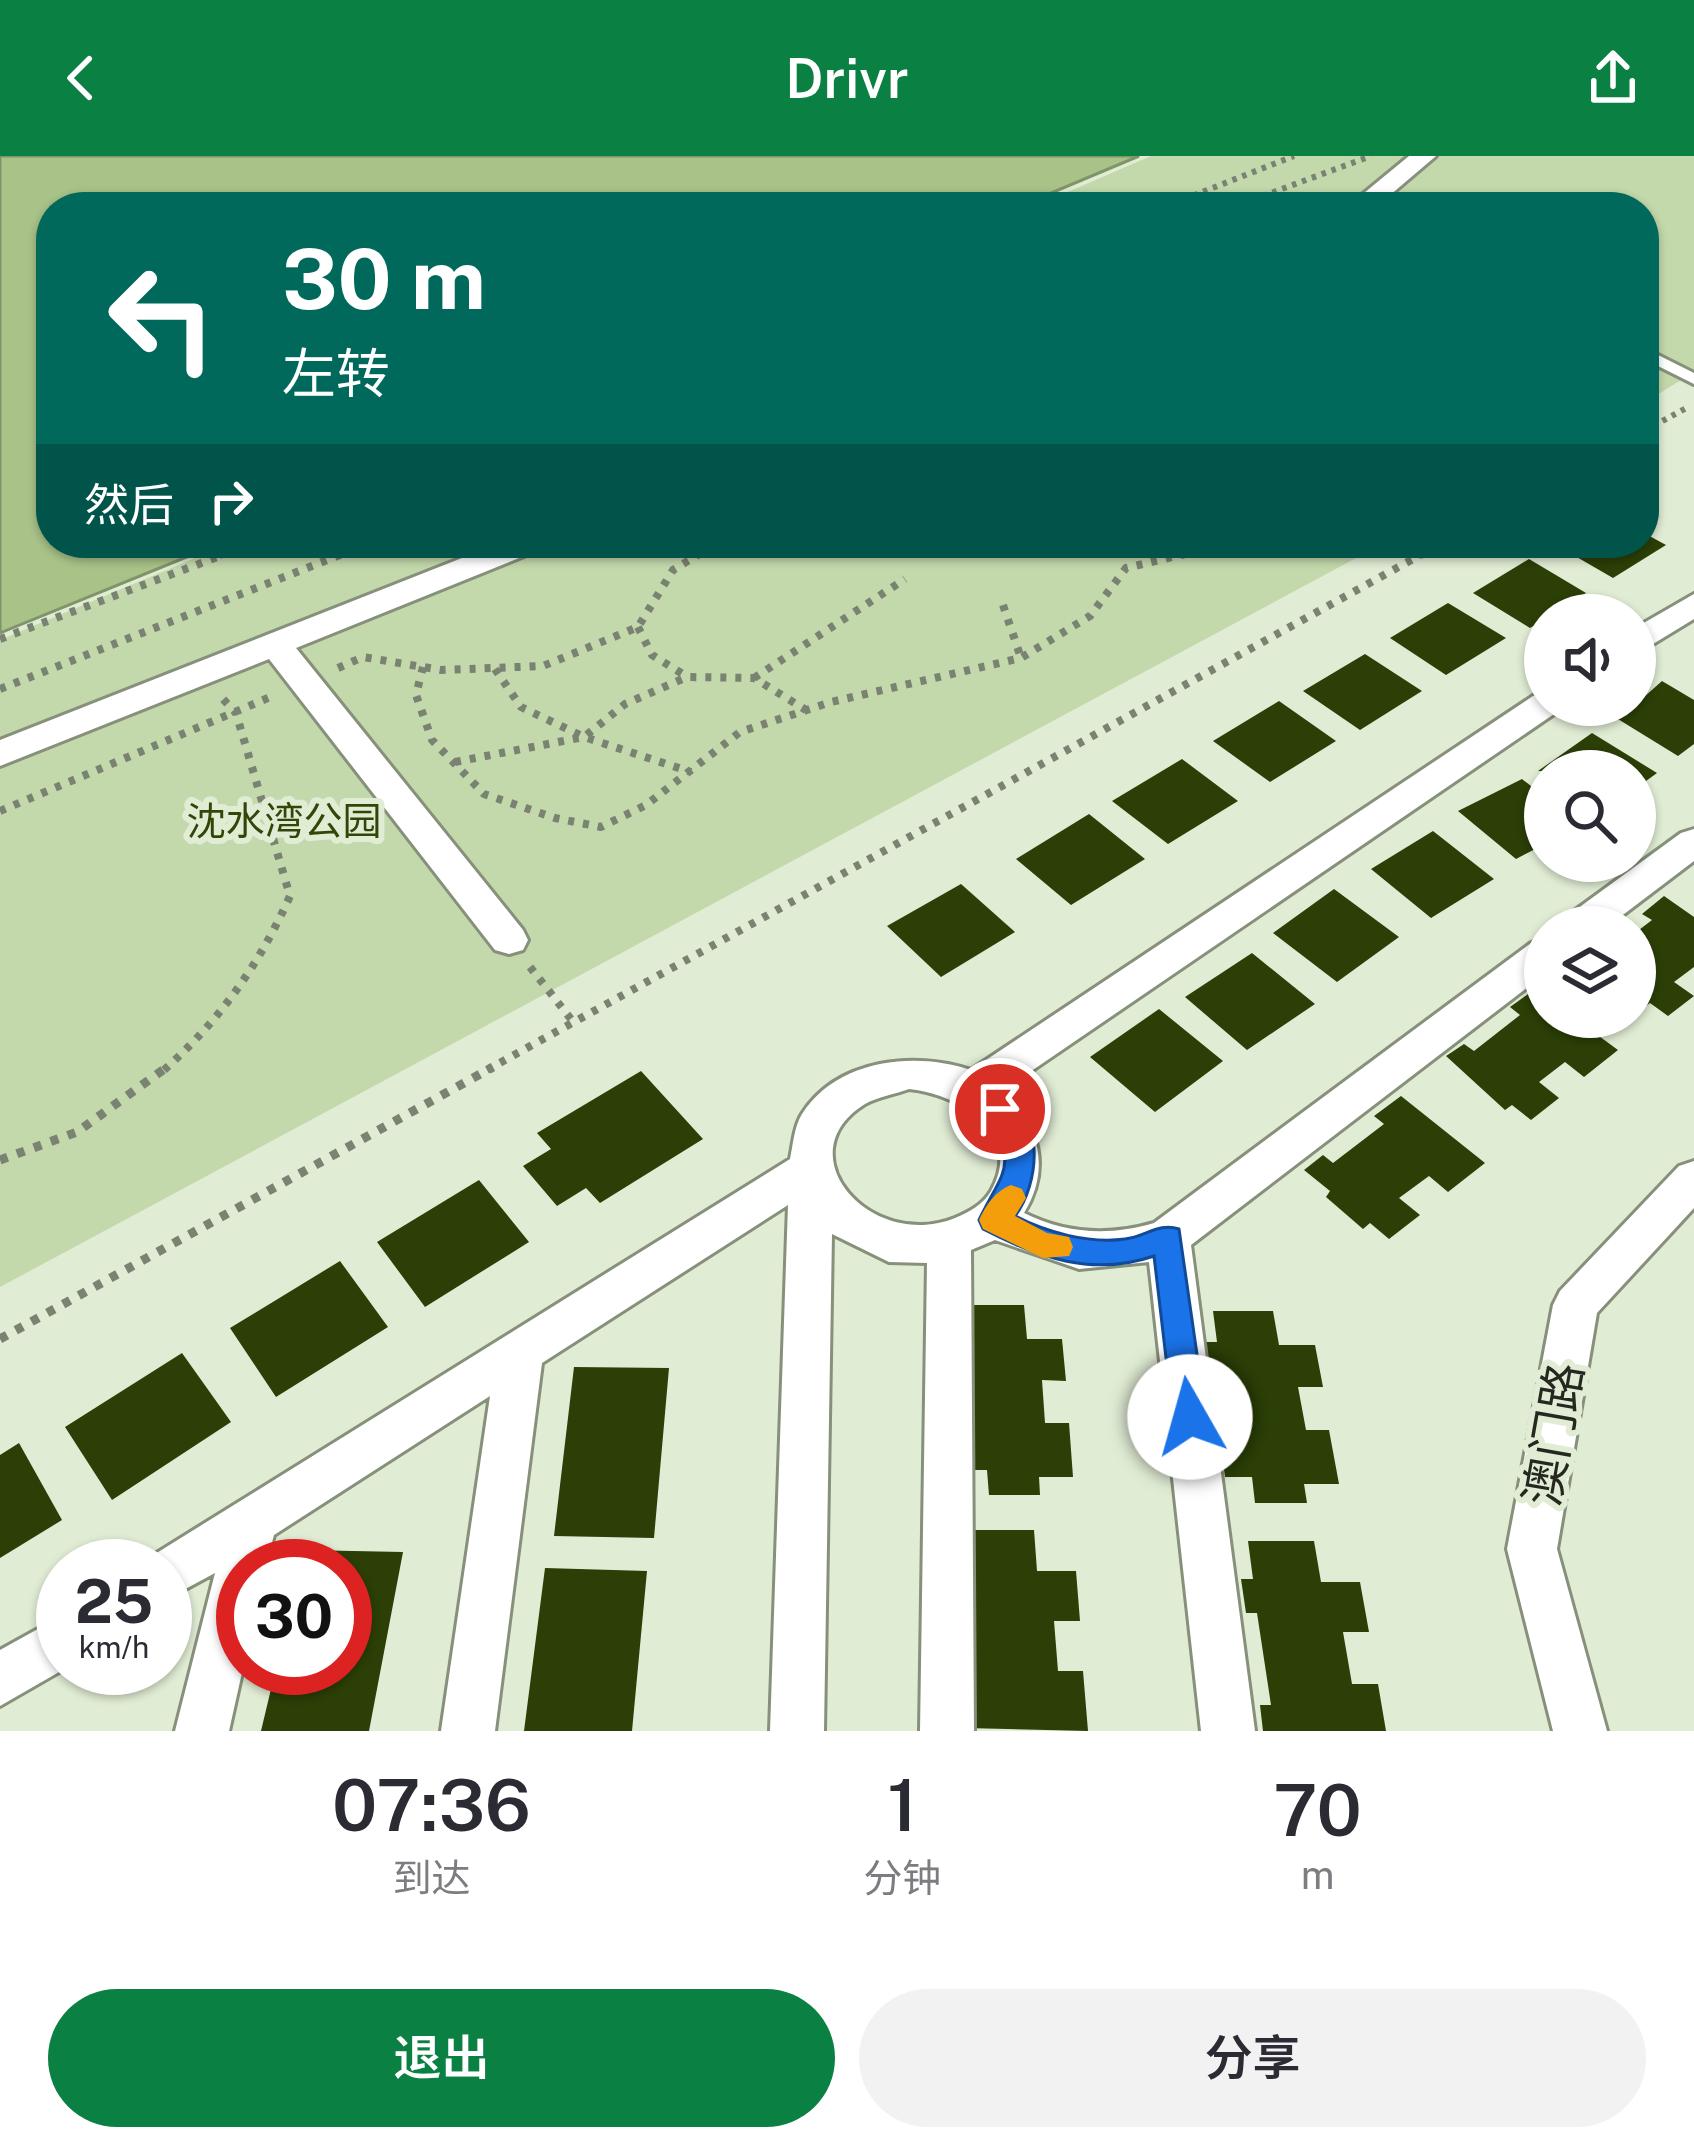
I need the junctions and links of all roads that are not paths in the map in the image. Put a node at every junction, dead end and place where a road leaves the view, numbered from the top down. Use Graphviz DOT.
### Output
graph roads {
  1 [pos="1424,156"];
  2 [pos="1380,192"];
  3 [pos="1659,361"];
  4 [pos="1694,380"];
  5 [pos="489,558"];
  6 [pos="1694,604"];
  7 [pos="1656,630"];
  8 [pos="273,642"];
  9 [pos="1524,718"];
  10 [pos="0,754"];
  11 [pos="1694,842"];
  12 [pos="1608,906"];
  13 [pos="509,940"];
  14 [pos="1524,969"];
  15 [pos="974,1088"];
  16 [pos="811,1168"];
  17 [pos="1694,1179"];
  18 [pos="994,1220"];
  19 [pos="1168,1238"];
  20 [pos="949,1243"];
  21 [pos="520,1352"];
  22 [pos="252,1521"];
  23 [pos="192,1559"];
  24 [pos="36,1657"];
  25 [pos="0,1680"];
  26 [pos="202,1731"];
  27 [pos="468,1731"];
  28 [pos="797,1731"];
  29 [pos="947,1731"];
  30 [pos="1228,1731"];
  31 [pos="1580,1731"];
  1 -- 2 [label="street"];
  3 -- 4 [label="lane"];
  5 -- 8 [label="street"];
  6 -- 7 [label="street"];
  8 -- 10 [label="street"];
  8 -- 13 [label="street"];
  9 -- 15 [label="street"];
  11 -- 12 [label="street"];
  14 -- 19 [label="street"];
  15 -- 16 [label="street"];
  15 -- 18 [label="street"];
  16 -- 20 [label="street"];
  16 -- 21 [label="street"];
  16 -- 28 [label="street"];
  17 -- 31 [label="street, 澳门路"];
  18 -- 19 [label="street"];
  18 -- 20 [label="street"];
  19 -- 30 [label="street"];
  20 -- 29 [label="street"];
  21 -- 22 [label="street"];
  21 -- 27 [label="street"];
  22 -- 23 [label="street"];
  22 -- 26 [label="street"];
  24 -- 25 [label="street"];
}
